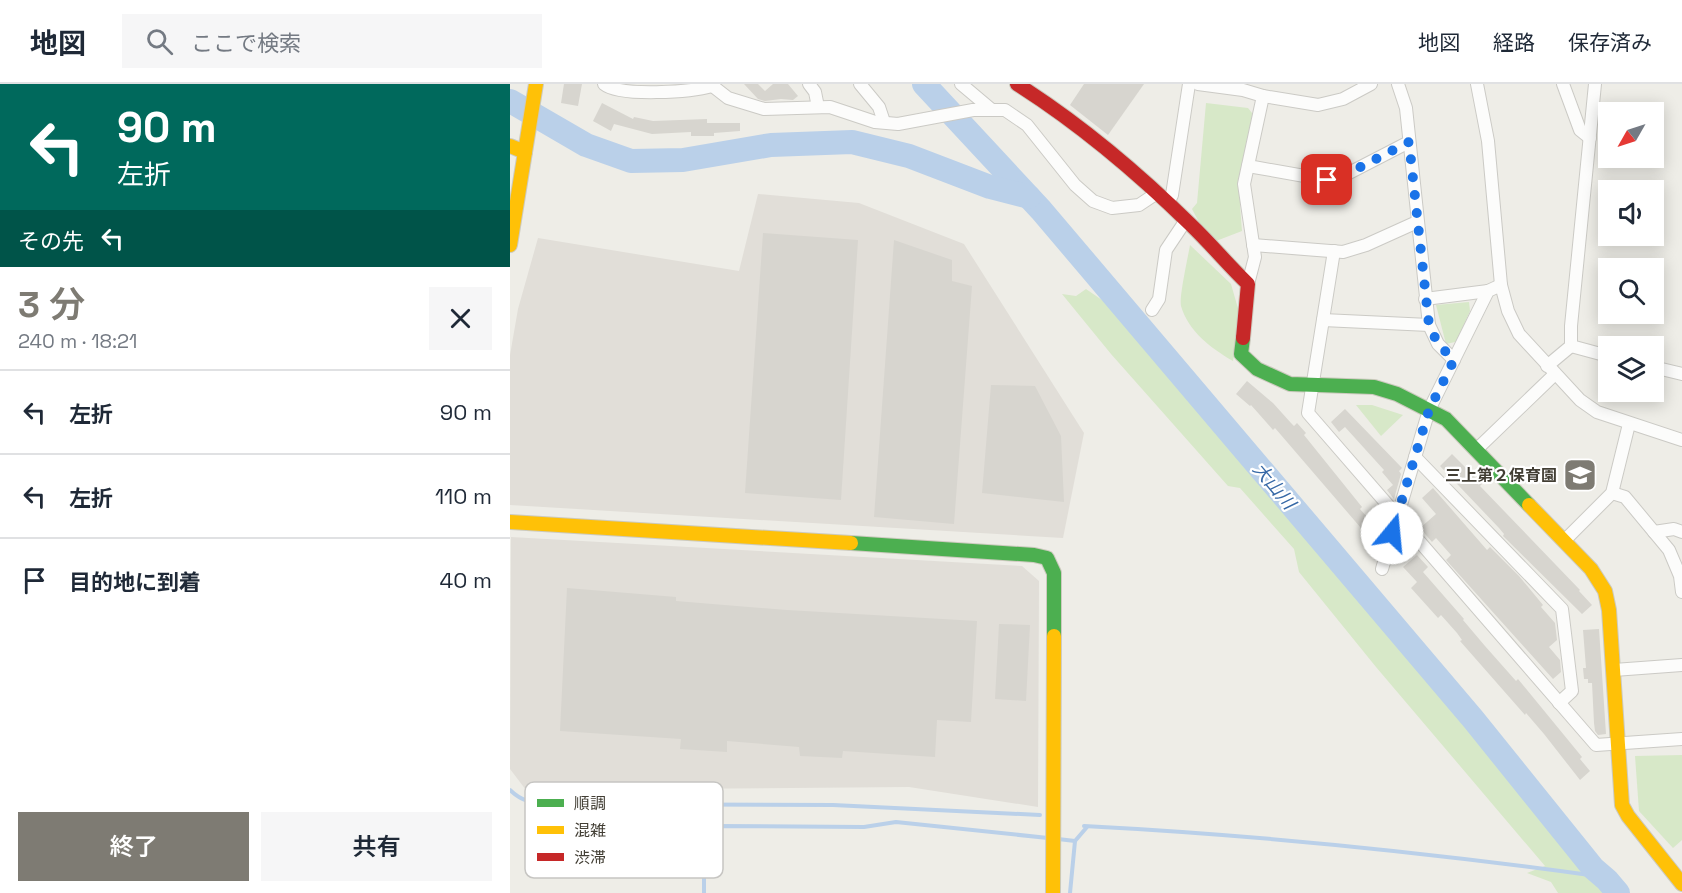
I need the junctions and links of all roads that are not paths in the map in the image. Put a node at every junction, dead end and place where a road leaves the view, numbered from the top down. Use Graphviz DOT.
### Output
graph roads {
  1 [pos="536,84"];
  2 [pos="604,84"];
  3 [pos="808,84"];
  4 [pos="860,84"];
  5 [pos="961,84"];
  6 [pos="1017,84"];
  7 [pos="1189,84"];
  8 [pos="1198,84"];
  9 [pos="1371,84"];
  10 [pos="1398,84"];
  11 [pos="1477,84"];
  12 [pos="1563,84"];
  13 [pos="1595,84"];
  14 [pos="711,85"];
  15 [pos="1244,87"];
  16 [pos="1263,96"];
  17 [pos="818,107"];
  18 [pos="992,110"];
  19 [pos="884,123"];
  20 [pos="1590,138"];
  21 [pos="1409,142"];
  22 [pos="510,146"];
  23 [pos="525,152"];
  24 [pos="1248,166"];
  25 [pos="1163,198"];
  26 [pos="1186,220"];
  27 [pos="1417,222"];
  28 [pos="510,245"];
  29 [pos="1253,245"];
  30 [pos="1334,251"];
  31 [pos="1248,284"];
  32 [pos="1501,285"];
  33 [pos="1488,291"];
  34 [pos="1425,299"];
  35 [pos="1152,310"];
  36 [pos="1323,320"];
  37 [pos="1429,325"];
  38 [pos="1571,346"];
  39 [pos="1598,353"];
  40 [pos="1454,360"];
  41 [pos="1551,370"];
  42 [pos="1664,370"];
  43 [pos="1682,374"];
  44 [pos="1313,384"];
  45 [pos="1429,410"];
  46 [pos="1629,424"];
  47 [pos="1682,440"];
  48 [pos="1476,450"];
  49 [pos="1415,458"];
  50 [pos="1612,493"];
  51 [pos="1398,516"];
  52 [pos="510,522"];
  53 [pos="1654,532"];
  54 [pos="1682,532"];
  55 [pos="1564,541"];
  56 [pos="1382,569"];
  57 [pos="1682,592"];
  58 [pos="1682,665"];
  59 [pos="1614,670"];
  60 [pos="1559,703"];
  61 [pos="1682,739"];
  62 [pos="1618,743"];
  63 [pos="1679,874"];
  64 [pos="1053,893"];
  1 -- 23 [label="street"];
  2 -- 14 [label="street"];
  3 -- 17 [label="street"];
  4 -- 19 [label="street"];
  5 -- 18 [label="street"];
  6 -- 25 [label="street"];
  7 -- 25 [label="street"];
  8 -- 15 [label="street"];
  9 -- 16 [label="street"];
  10 -- 21 [label="street"];
  11 -- 32 [label="street"];
  12 -- 20 [label="street"];
  13 -- 20 [label="street"];
  14 -- 17 [label="street"];
  15 -- 16 [label="street"];
  16 -- 24 [label="street"];
  17 -- 19 [label="street"];
  18 -- 19 [label="street"];
  18 -- 25 [label="street"];
  20 -- 38 [label="street"];
  21 -- 24 [label="street"];
  21 -- 27 [label="street"];
  22 -- 23 [label="street"];
  23 -- 28 [label="street"];
  24 -- 29 [label="street"];
  25 -- 26 [label="street"];
  26 -- 31 [label="street"];
  26 -- 35 [label="street"];
  27 -- 30 [label="street"];
  27 -- 34 [label="street"];
  29 -- 30 [label="street"];
  29 -- 31 [label="street"];
  30 -- 36 [label="street"];
  31 -- 44 [label="street"];
  32 -- 33 [label="street"];
  32 -- 41 [label="street"];
  33 -- 34 [label="street"];
  33 -- 40 [label="street"];
  34 -- 37 [label="street"];
  36 -- 37 [label="street"];
  36 -- 44 [label="street"];
  37 -- 40 [label="street"];
  38 -- 39 [label="street"];
  38 -- 41 [label="street"];
  40 -- 45 [label="street"];
  41 -- 46 [label="street"];
  41 -- 48 [label="street"];
  42 -- 43 [label="street"];
  44 -- 45 [label="street"];
  44 -- 51 [label="street"];
  45 -- 48 [label="street"];
  45 -- 49 [label="street"];
  46 -- 47 [label="street"];
  46 -- 50 [label="street"];
  48 -- 55 [label="street"];
  49 -- 51 [label="street"];
  49 -- 60 [label="street"];
  50 -- 53 [label="street"];
  50 -- 55 [label="street"];
  51 -- 56 [label="street"];
  51 -- 60 [label="street"];
  52 -- 64 [label="street"];
  53 -- 54 [label="street"];
  53 -- 57 [label="street"];
  55 -- 59 [label="street"];
  58 -- 59 [label="street"];
  59 -- 62 [label="street"];
  60 -- 62 [label="street"];
  61 -- 62 [label="street"];
  62 -- 63 [label="street"];
}
